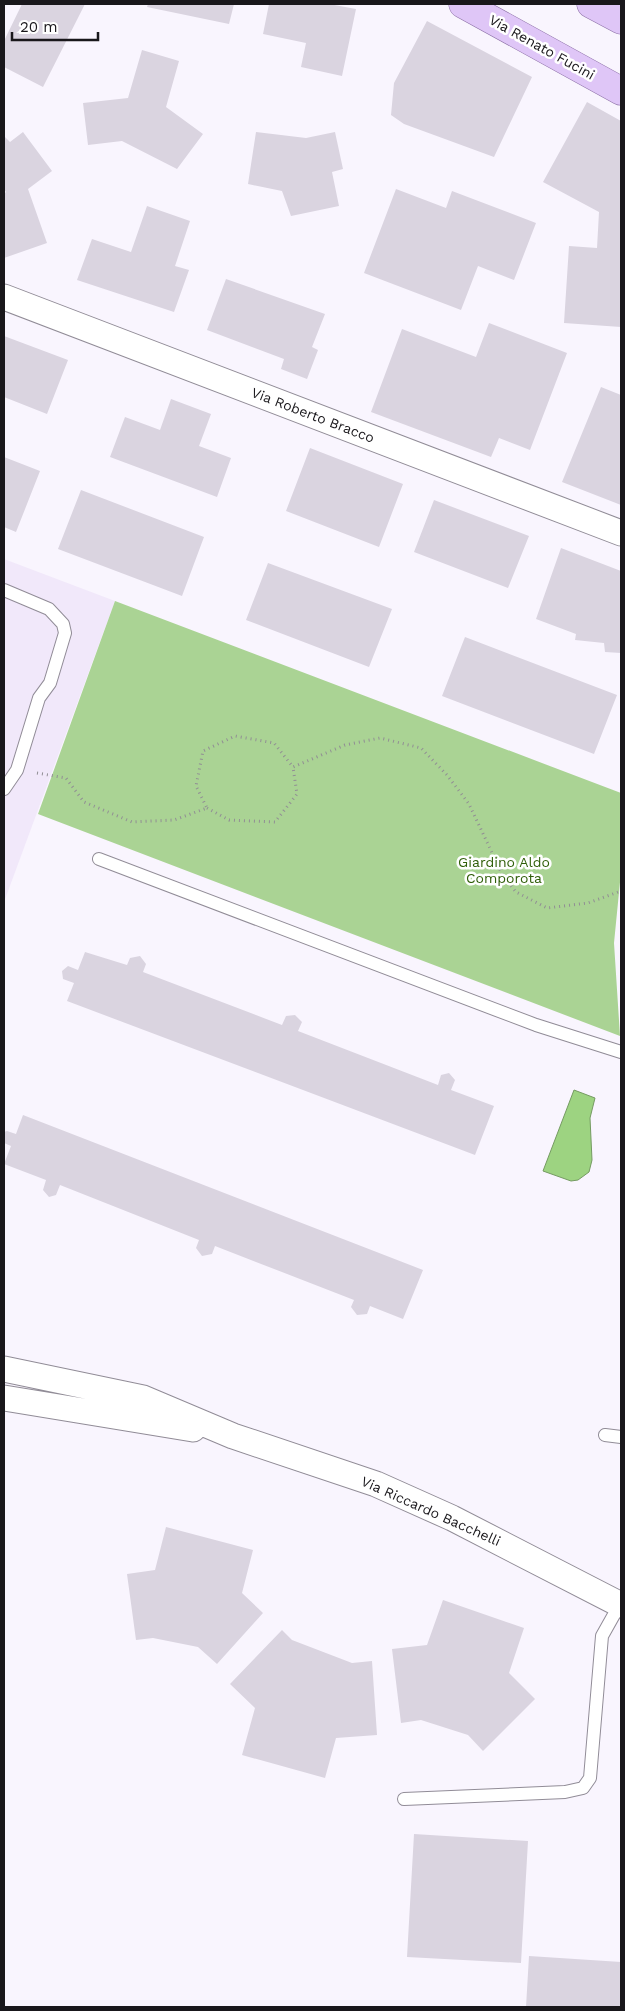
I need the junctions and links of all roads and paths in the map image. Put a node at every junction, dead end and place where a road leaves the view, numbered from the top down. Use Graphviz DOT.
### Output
graph roads {
  1 [pos="463,4"];
  2 [pos="592,4"];
  3 [pos="621,20"];
  4 [pos="621,91"];
  5 [pos="4,298"];
  6 [pos="621,534"];
  7 [pos="4,590"];
  8 [pos="293,767"];
  9 [pos="17,770"];
  10 [pos="4,789"];
  11 [pos="207,808"];
  12 [pos="99,859"];
  13 [pos="621,891"];
  14 [pos="621,1052"];
  15 [pos="4,1369"];
  16 [pos="4,1398"];
  17 [pos="605,1435"];
  18 [pos="233,1436"];
  19 [pos="621,1437"];
  20 [pos="620,1604"];
  21 [pos="404,1800"];
  1 -- 4 [label="main road, Via Renato Fucini"];
  2 -- 3 [label="main road"];
  5 -- 6 [label="street, Via Roberto Bracco"];
  7 -- 9 [label="lane"];
  8 -- 11 [label="path"];
  8 -- 11 [label="path"];
  8 -- 13 [label="path"];
  9 -- 10 [label="lane"];
  9 -- 11 [label="path"];
  12 -- 14 [label="lane"];
  15 -- 18 [label="street, Via Riccardo Bacchelli"];
  16 -- 18 [label="street, Via Riccardo Bacchelli"];
  17 -- 19 [label="lane"];
  18 -- 20 [label="street, Via Riccardo Bacchelli"];
  20 -- 21 [label="lane"];
}
